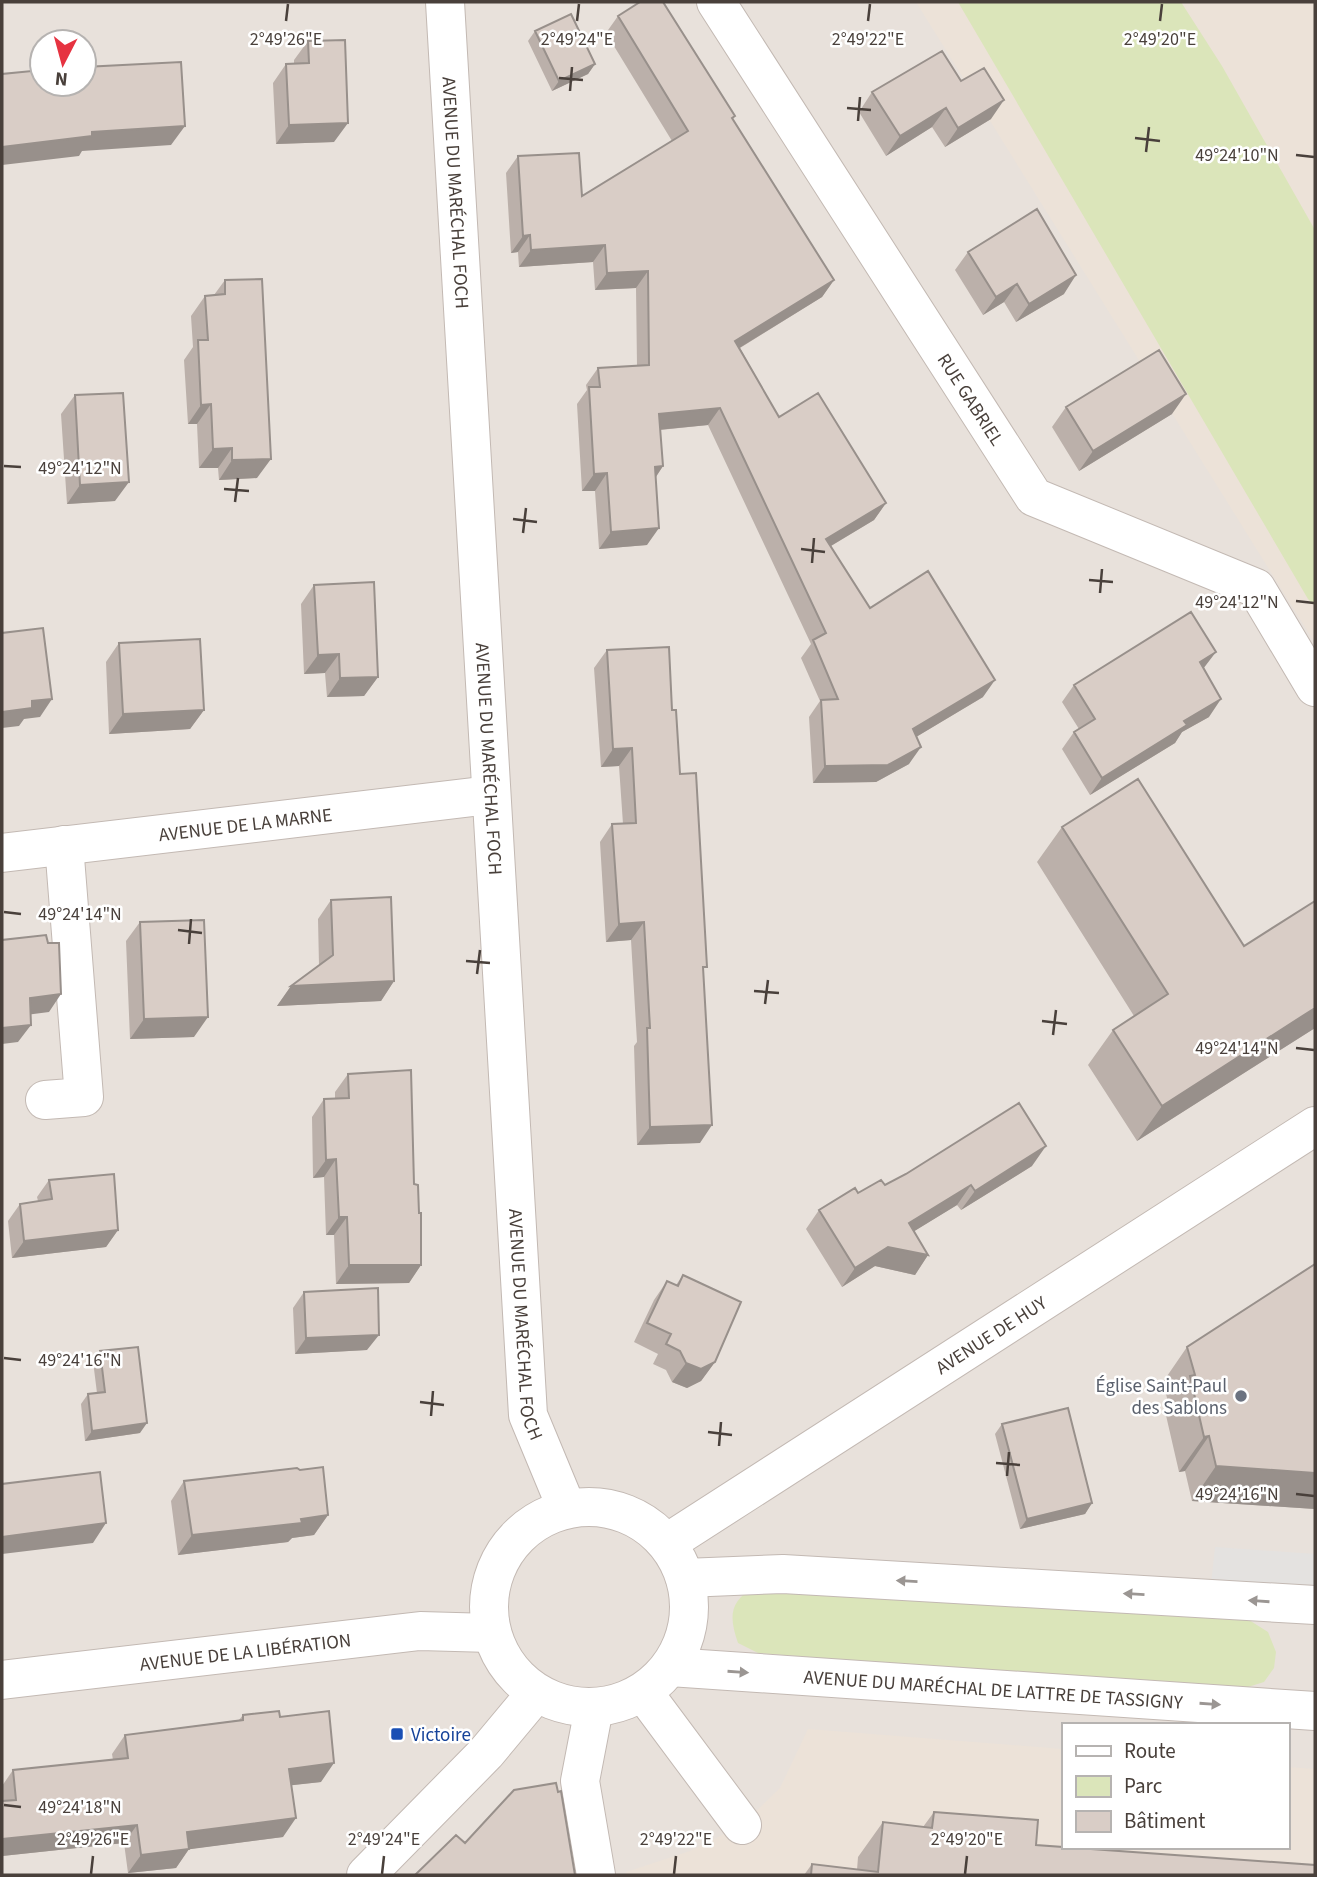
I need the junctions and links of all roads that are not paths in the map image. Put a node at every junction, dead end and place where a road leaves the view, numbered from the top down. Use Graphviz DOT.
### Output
graph roads {
  1 [pos="445,2"];
  2 [pos="716,2"];
  3 [pos="1315,687"];
  4 [pos="490,794"];
  5 [pos="64,845"];
  6 [pos="2,853"];
  7 [pos="45,1100"];
  8 [pos="1315,1126"];
  9 [pos="567,1509"];
  10 [pos="667,1543"];
  11 [pos="685,1578"];
  12 [pos="1315,1605"];
  13 [pos="491,1633"];
  14 [pos="657,1679"];
  15 [pos="2,1680"];
  16 [pos="536,1693"];
  17 [pos="594,1708"];
  18 [pos="1315,1711"];
  19 [pos="742,1825"];
  20 [pos="366,1875"];
  21 [pos="596,1875"];
  1 -- 4 [label="street, AVENUE DU MARÉCHAL FOCH"];
  2 -- 3 [label="street, RUE GABRIEL"];
  4 -- 5 [label="street, AVENUE DE LA MARNE"];
  4 -- 9 [label="street, AVENUE DU MARÉCHAL FOCH"];
  5 -- 6 [label="street, AVENUE DE LA MARNE"];
  5 -- 7 [label="street"];
  8 -- 10 [label="street, AVENUE DE HUY"];
  9 -- 10 [label="street"];
  9 -- 13 [label="street"];
  10 -- 11 [label="street"];
  12 -- 11 [label="street, one-way"];
  11 -- 14 [label="street"];
  13 -- 15 [label="street, AVENUE DE LA LIBÉRATION"];
  13 -- 16 [label="street"];
  14 -- 17 [label="street"];
  14 -- 18 [label="street, AVENUE DU MARÉCHAL DE LATTRE DE TASSIGNY, one-way"];
  14 -- 19 [label="street"];
  16 -- 17 [label="street"];
  16 -- 20 [label="street"];
  17 -- 21 [label="street"];
}
